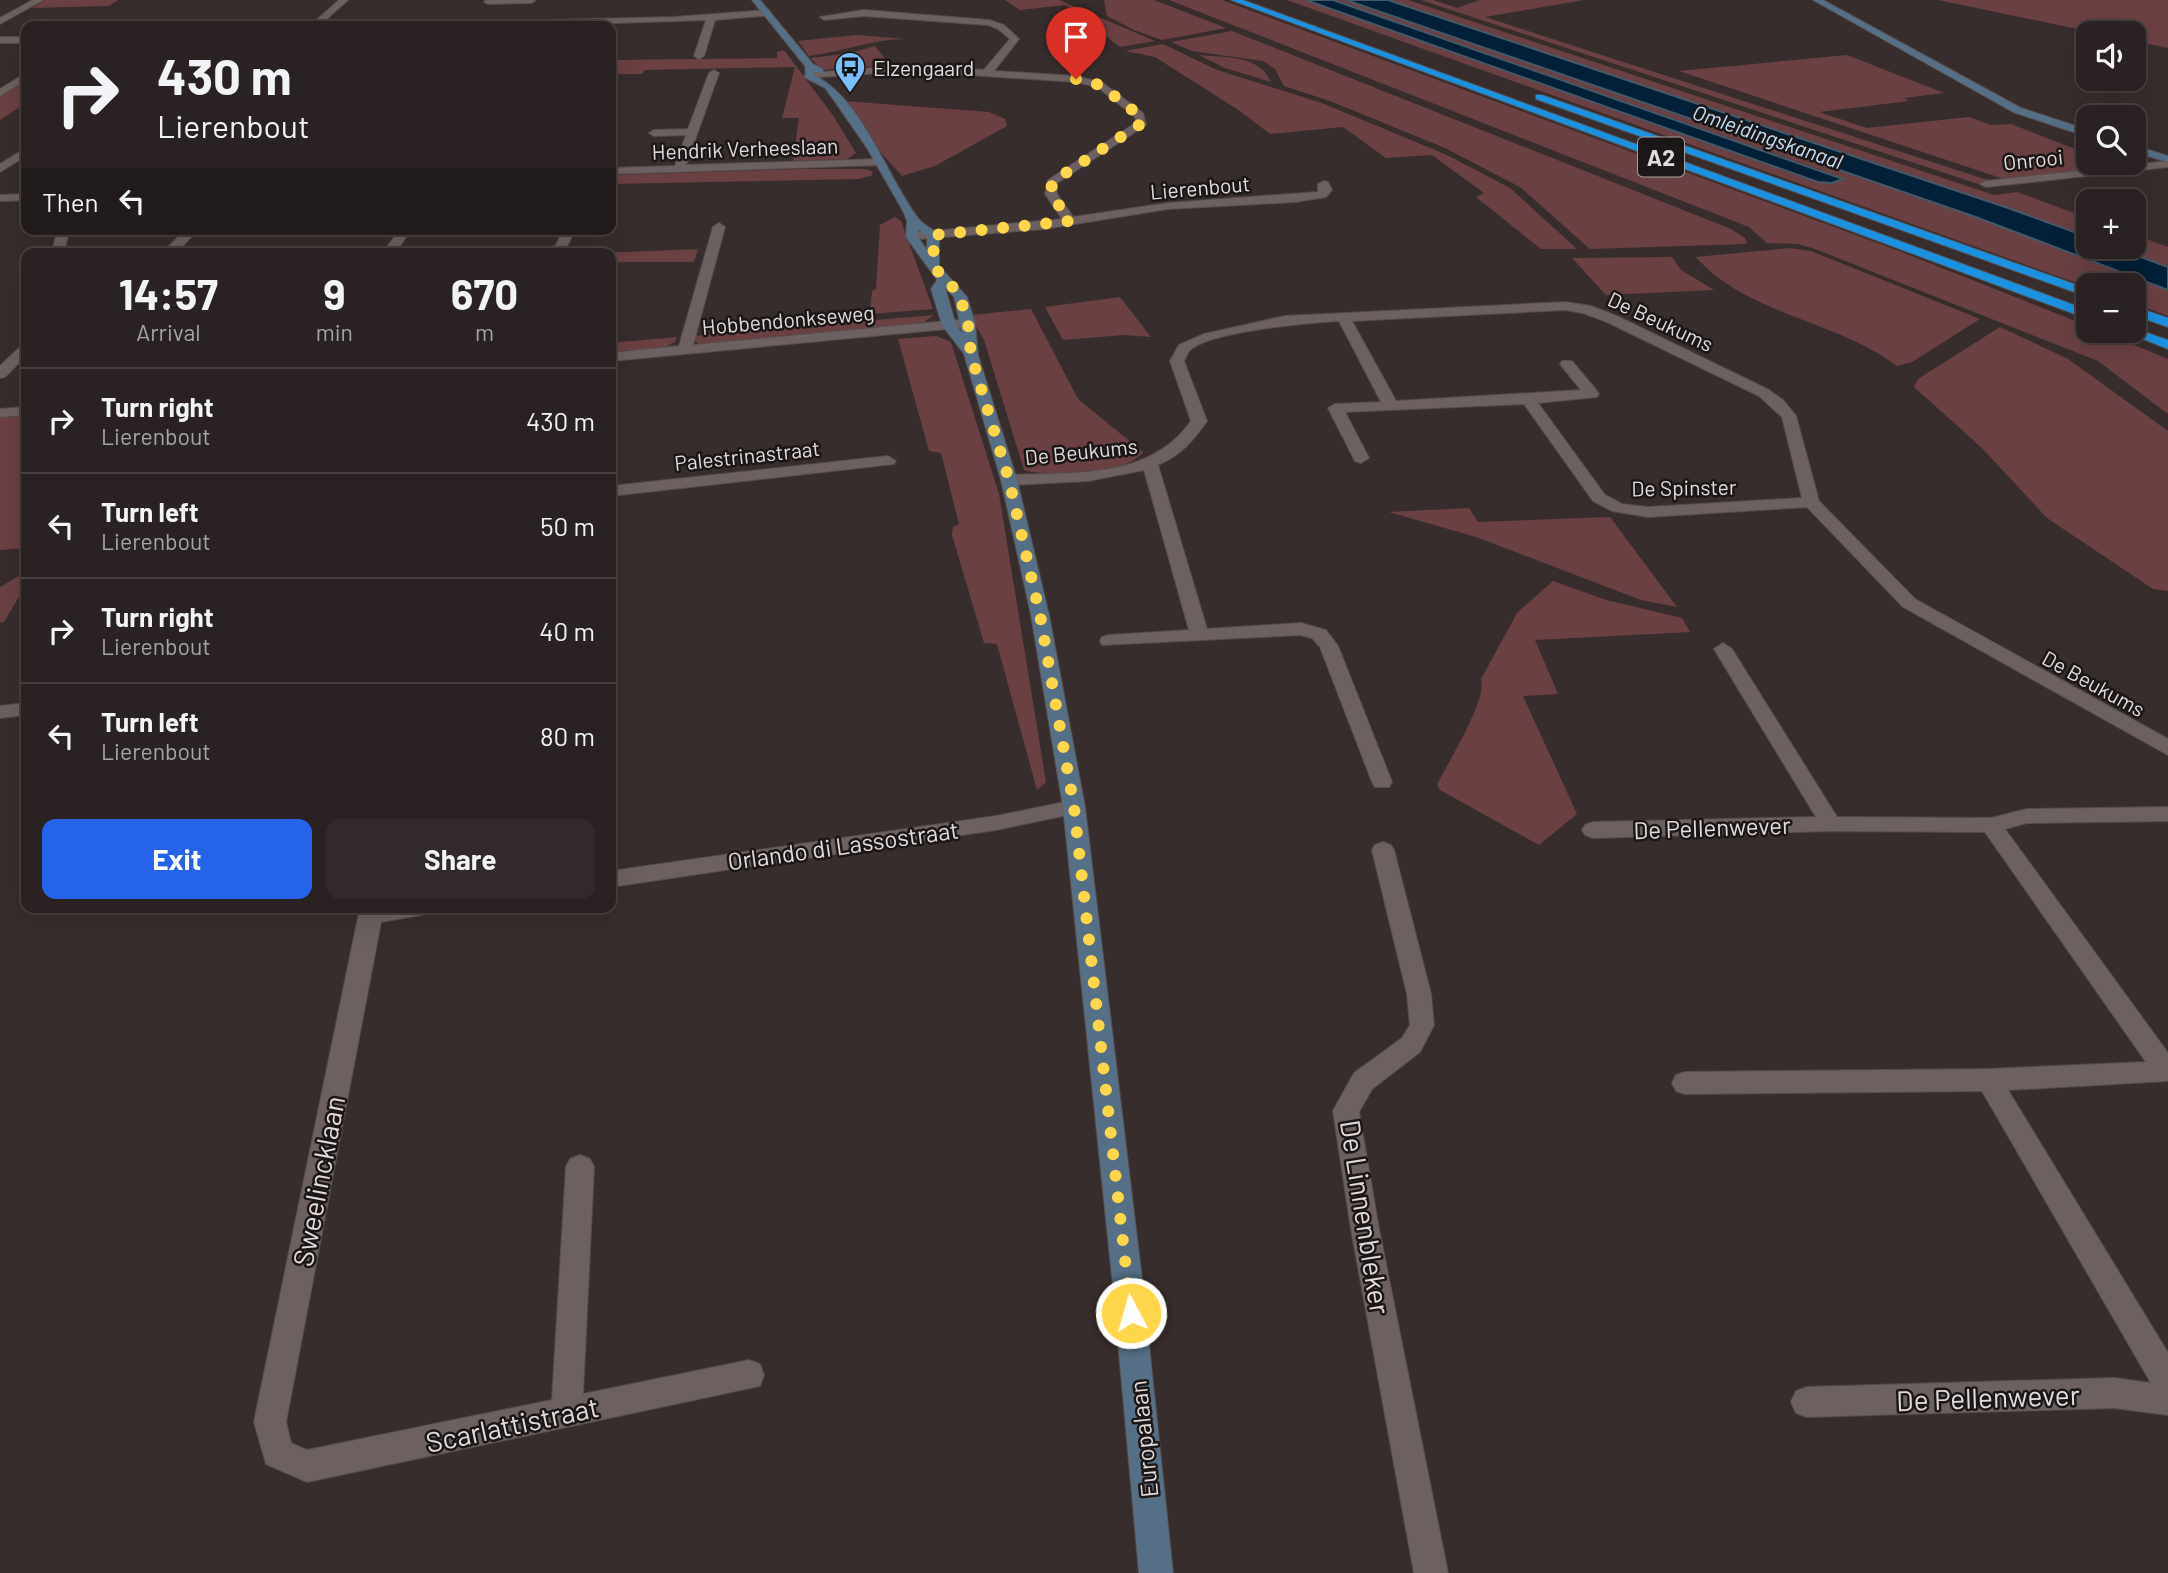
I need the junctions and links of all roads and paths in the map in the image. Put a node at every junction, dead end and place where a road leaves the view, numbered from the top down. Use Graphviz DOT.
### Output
graph roads {
  1 [pos="39,0"];
  2 [pos="532,0"];
  3 [pos="756,0"];
  4 [pos="848,0"];
  5 [pos="1235,0"];
  6 [pos="1270,0"];
  7 [pos="1817,0"];
  8 [pos="488,2"];
  9 [pos="340,3"];
  10 [pos="1295,9"];
  11 [pos="678,10"];
  12 [pos="769,13"];
  13 [pos="864,13"];
  14 [pos="824,17"];
  15 [pos="711,18"];
  16 [pos="674,20"];
  17 [pos="320,21"];
  18 [pos="516,21"];
  19 [pos="616,21"];
  20 [pos="624,21"];
  21 [pos="0,22"];
  22 [pos="619,30"];
  23 [pos="0,40"];
  24 [pos="21,40"];
  25 [pos="699,56"];
  26 [pos="809,71"];
  27 [pos="713,73"];
  28 [pos="987,73"];
  29 [pos="827,74"];
  30 [pos="21,79"];
  31 [pos="828,86"];
  32 [pos="1527,92"];
  33 [pos="0,93"];
  34 [pos="2076,130"];
  35 [pos="691,132"];
  36 [pos="654,133"];
  37 [pos="2146,153"];
  38 [pos="21,154"];
  39 [pos="880,162"];
  40 [pos="2168,162"];
  41 [pos="0,169"];
  42 [pos="679,169"];
  43 [pos="616,171"];
  44 [pos="1324,184"];
  45 [pos="1986,184"];
  46 [pos="21,197"];
  47 [pos="0,198"];
  48 [pos="913,221"];
  49 [pos="1070,221"];
  50 [pos="719,227"];
  51 [pos="187,235"];
  52 [pos="933,235"];
  53 [pos="912,237"];
  54 [pos="173,248"];
  55 [pos="934,264"];
  56 [pos="943,280"];
  57 [pos="2076,289"];
  58 [pos="2076,311"];
  59 [pos="2146,315"];
  60 [pos="1343,317"];
  61 [pos="968,323"];
  62 [pos="2168,323"];
  63 [pos="949,325"];
  64 [pos="2146,337"];
  65 [pos="2168,345"];
  66 [pos="685,349"];
  67 [pos="21,354"];
  68 [pos="971,355"];
  69 [pos="616,356"];
  70 [pos="1567,364"];
  71 [pos="0,374"];
  72 [pos="1528,399"];
  73 [pos="1391,406"];
  74 [pos="21,411"];
  75 [pos="0,413"];
  76 [pos="1361,458"];
  77 [pos="888,461"];
  78 [pos="1150,465"];
  79 [pos="1009,480"];
  80 [pos="616,490"];
  81 [pos="1811,502"];
  82 [pos="1199,633"];
  83 [pos="1109,641"];
  84 [pos="1723,649"];
  85 [pos="21,710"];
  86 [pos="0,712"];
  87 [pos="2168,748"];
  88 [pos="1382,782"];
  89 [pos="1074,807"];
  90 [pos="2168,814"];
  91 [pos="1831,824"];
  92 [pos="1991,825"];
  93 [pos="1593,830"];
  94 [pos="1383,850"];
  95 [pos="616,878"];
  96 [pos="372,913"];
  97 [pos="2167,1070"];
  98 [pos="1989,1080"];
  99 [pos="1685,1083"];
  100 [pos="580,1167"];
  101 [pos="749,1375"];
  102 [pos="2168,1382"];
  103 [pos="2168,1400"];
  104 [pos="1807,1402"];
  105 [pos="567,1413"];
  106 [pos="278,1454"];
  107 [pos="1157,1573"];
  108 [pos="1431,1573"];
  1 -- 21 [label="street"];
  2 -- 8 [label="street"];
  2 -- 18 [label="street"];
  3 -- 12 [label="street"];
  4 -- 13 [label="street"];
  5 -- 58 [label="highway, A2"];
  6 -- 10 [label="highway"];
  7 -- 34 [label="street"];
  9 -- 17 [label="street"];
  11 -- 16 [label="street"];
  12 -- 15 [label="street"];
  12 -- 26 [label="street"];
  13 -- 14 [label="street"];
  13 -- 28 [label="street"];
  15 -- 16 [label="street"];
  15 -- 25 [label="street"];
  16 -- 20 [label="street"];
  19 -- 20 [label="street"];
  20 -- 22 [label="street"];
  23 -- 24 [label="street"];
  26 -- 29 [label="street"];
  26 -- 31 [label="street"];
  27 -- 35 [label="street"];
  28 -- 29 [label="street"];
  28 -- 49 [label="street"];
  29 -- 31 [label="street"];
  30 -- 33 [label="street"];
  31 -- 39 [label="street"];
  32 -- 57 [label="highway, A2"];
  35 -- 36 [label="street"];
  35 -- 42 [label="street"];
  37 -- 40 [label="street"];
  38 -- 41 [label="street"];
  39 -- 42 [label="street, Hendrik Verheeslaan"];
  39 -- 48 [label="street"];
  40 -- 45 [label="street, Onrooi"];
  42 -- 43 [label="street, Hendrik Verheeslaan"];
  44 -- 49 [label="street, Lierenbout"];
  46 -- 47 [label="street"];
  48 -- 52 [label="street"];
  48 -- 53 [label="street"];
  49 -- 52 [label="street, Lierenbout"];
  50 -- 66 [label="street"];
  51 -- 54 [label="street"];
  52 -- 53 [label="street, Lierenbout"];
  52 -- 55 [label="street, Europalaan"];
  53 -- 55 [label="street, Europalaan"];
  55 -- 56 [label="street, Europalaan"];
  56 -- 61 [label="street, Europalaan"];
  56 -- 63 [label="street, Europalaan"];
  59 -- 62 [label="highway"];
  60 -- 73 [label="street"];
  60 -- 78 [label="street, De Beukums"];
  60 -- 81 [label="street, De Beukums"];
  61 -- 63 [label="street, Hobbendonkseweg"];
  61 -- 68 [label="street, Europalaan"];
  63 -- 66 [label="street, Hobbendonkseweg"];
  63 -- 68 [label="street, Europalaan"];
  64 -- 65 [label="highway"];
  66 -- 69 [label="street, Hobbendonkseweg"];
  67 -- 71 [label="street"];
  68 -- 79 [label="street, Europalaan"];
  70 -- 72 [label="street"];
  72 -- 73 [label="street"];
  72 -- 81 [label="street, De Spinster"];
  73 -- 76 [label="street"];
  74 -- 75 [label="street"];
  77 -- 80 [label="street, Palestrinastraat"];
  78 -- 79 [label="street, De Beukums"];
  78 -- 82 [label="street"];
  79 -- 89 [label="street, Europalaan"];
  81 -- 87 [label="street, De Beukums"];
  82 -- 83 [label="street"];
  82 -- 88 [label="street"];
  84 -- 91 [label="street, De Pellenwever"];
  85 -- 86 [label="street"];
  89 -- 95 [label="street, Orlando di Lassostraat"];
  89 -- 107 [label="street, Europalaan"];
  90 -- 92 [label="street, De Pellenwever"];
  91 -- 92 [label="street, De Pellenwever"];
  91 -- 93 [label="street, De Pellenwever"];
  92 -- 97 [label="street"];
  94 -- 108 [label="street, De Linnenbleker"];
  96 -- 106 [label="street, Sweelincklaan"];
  97 -- 98 [label="street"];
  98 -- 99 [label="street"];
  98 -- 102 [label="street"];
  100 -- 105 [label="street"];
  101 -- 105 [label="street, Scarlattistraat"];
  103 -- 104 [label="street, De Pellenwever"];
  105 -- 106 [label="street, Scarlattistraat"];
}
